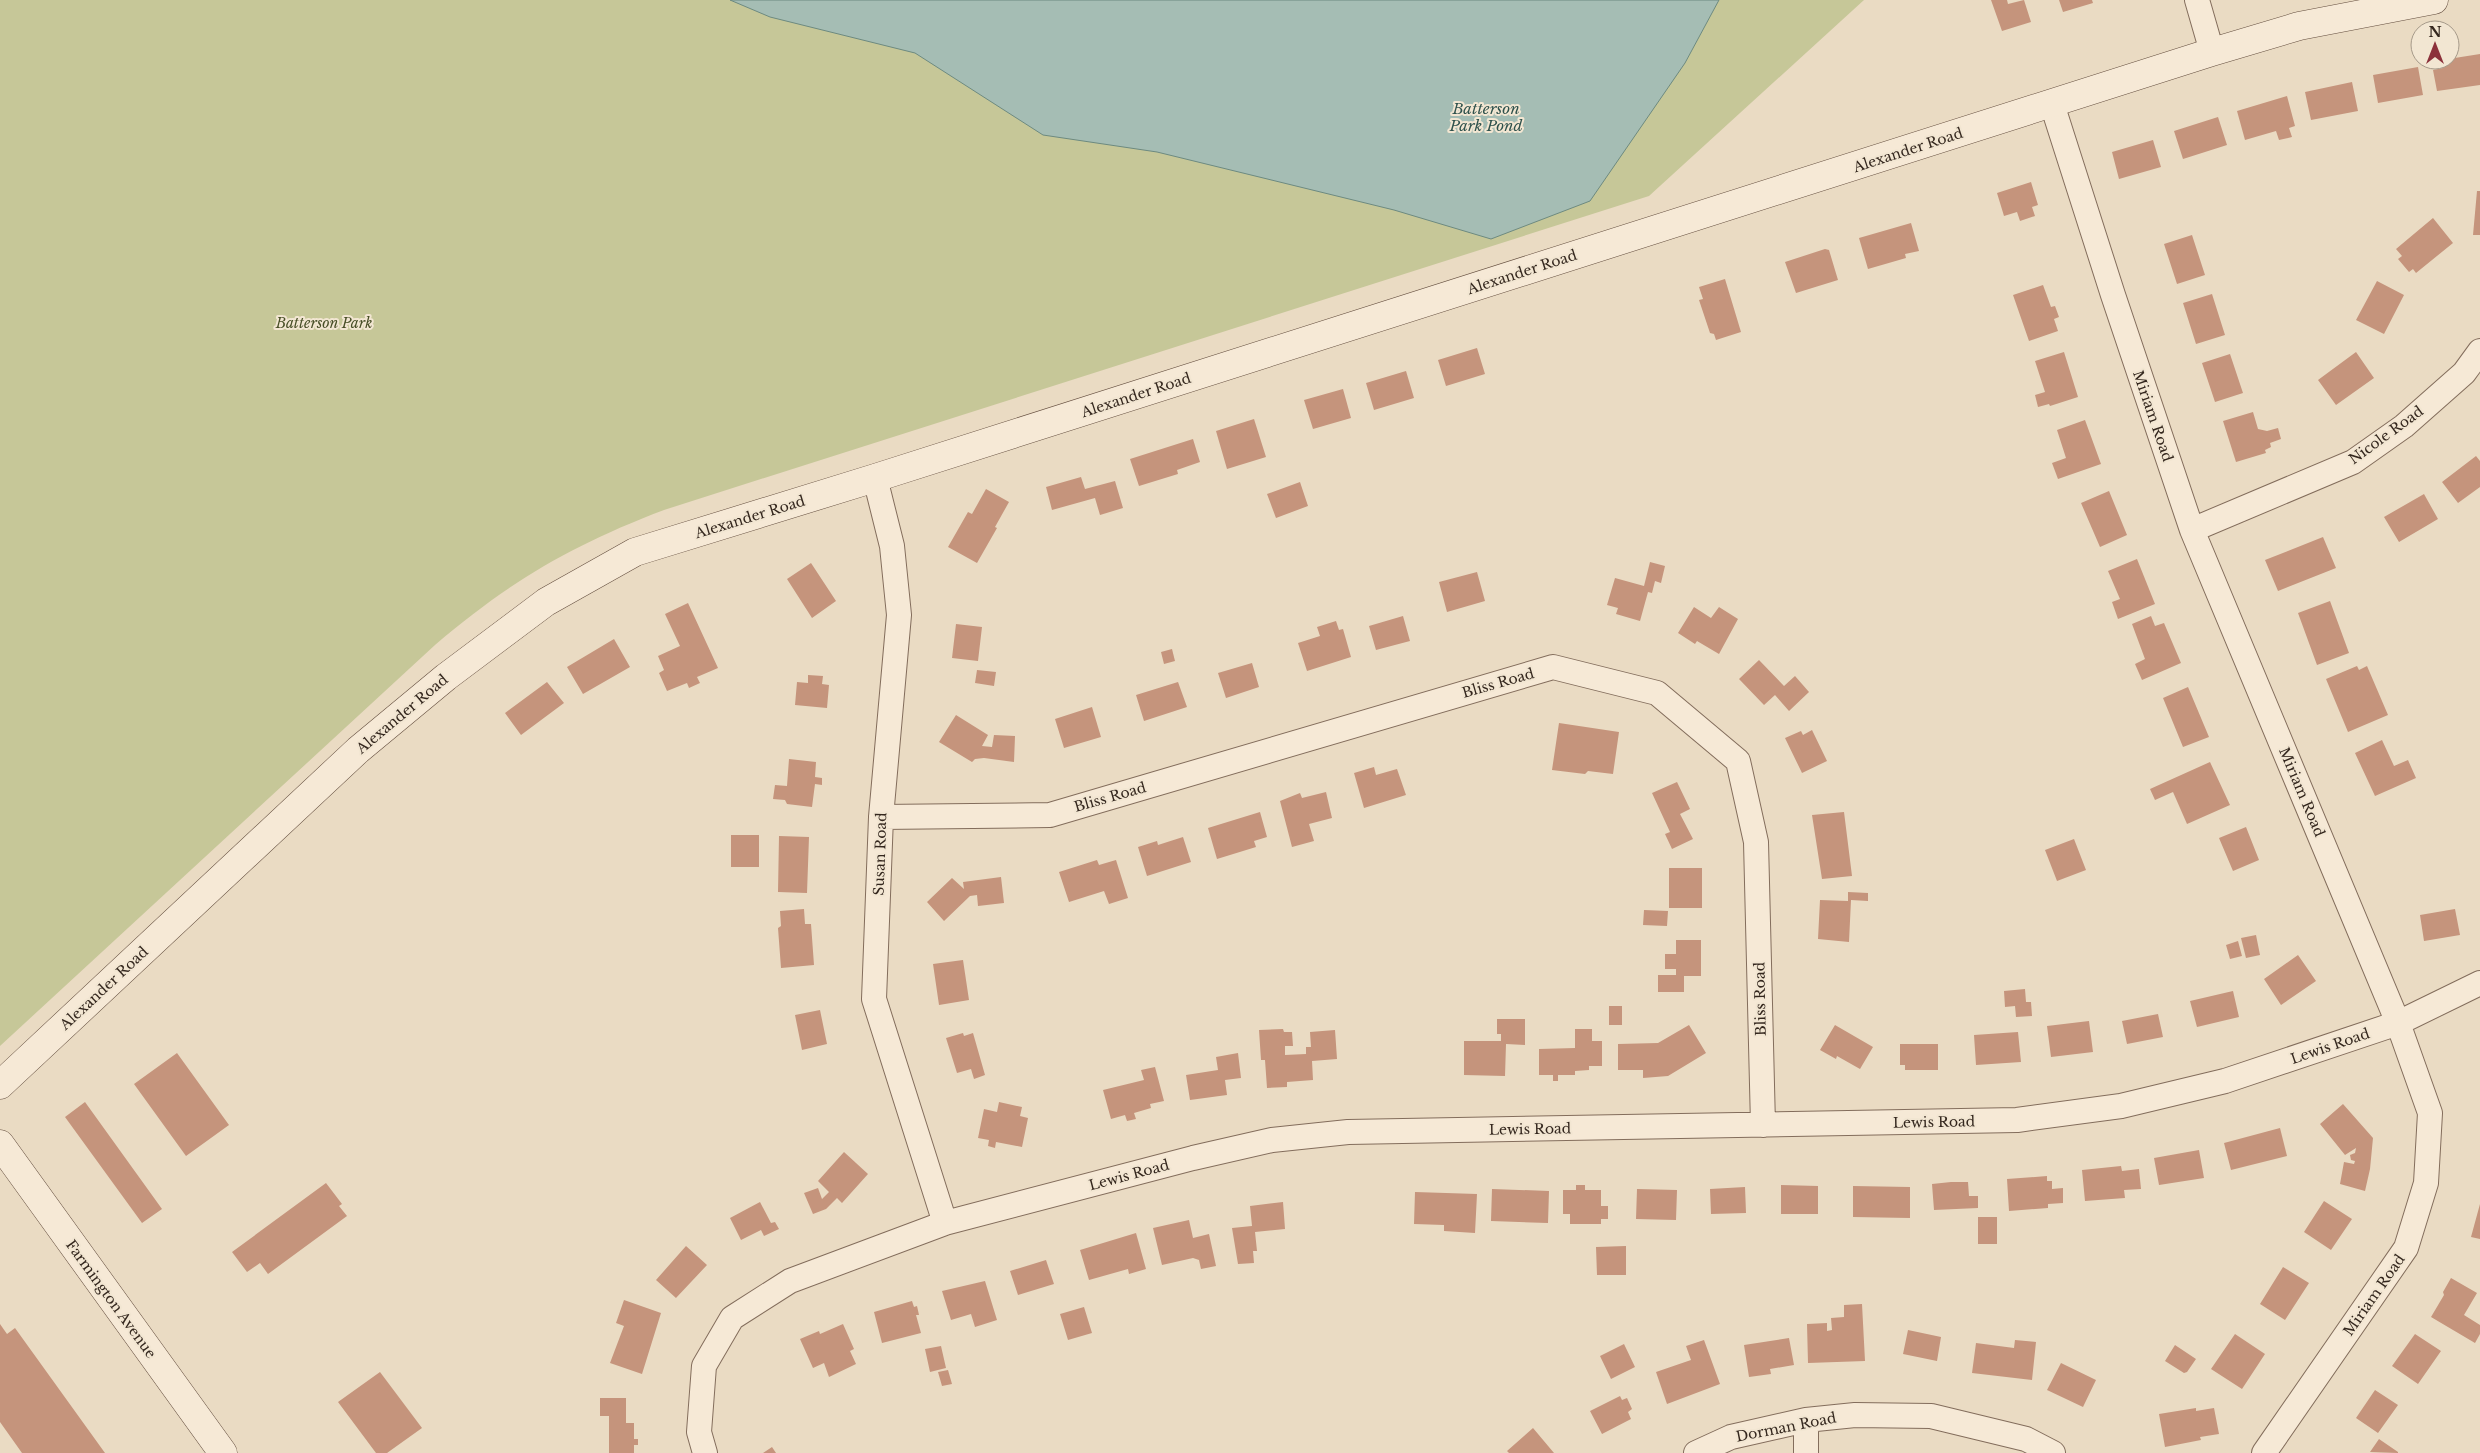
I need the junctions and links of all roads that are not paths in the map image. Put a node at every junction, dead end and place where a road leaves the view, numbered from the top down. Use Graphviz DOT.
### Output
graph roads {
  1 [pos="2197,0"];
  2 [pos="2434,0"];
  3 [pos="2212,52"];
  4 [pos="2052,104"];
  5 [pos="2480,351"];
  6 [pos="875,478"];
  7 [pos="2192,530"];
  8 [pos="881,816"];
  9 [pos="2480,983"];
  10 [pos="2398,1023"];
  11 [pos="0,1086"];
  12 [pos="1763,1125"];
  13 [pos="0,1144"];
  14 [pos="945,1223"];
  15 [pos="1806,1420"];
  16 [pos="223,1453"];
  17 [pos="704,1453"];
  18 [pos="1696,1453"];
  19 [pos="1806,1453"];
  20 [pos="2053,1453"];
  21 [pos="2264,1453"];
  1 -- 3 [label="street"];
  2 -- 3 [label="street, Alexander Road"];
  3 -- 4 [label="street, Alexander Road"];
  4 -- 6 [label="street, Alexander Road"];
  4 -- 7 [label="street, Miriam Road"];
  5 -- 7 [label="street, Nicole Road"];
  6 -- 8 [label="street, Susan Road"];
  6 -- 11 [label="street, Alexander Road"];
  7 -- 10 [label="street, Miriam Road"];
  8 -- 12 [label="street, Bliss Road"];
  8 -- 14 [label="street, Susan Road"];
  9 -- 10 [label="street, Lewis Road"];
  10 -- 12 [label="street, Lewis Road"];
  10 -- 21 [label="street, Miriam Road"];
  12 -- 14 [label="street, Lewis Road"];
  13 -- 16 [label="street, Farmington Avenue"];
  14 -- 17 [label="street, Lewis Road"];
  15 -- 18 [label="street, Dorman Road"];
  15 -- 19 [label="street"];
  15 -- 20 [label="street, Dorman Road"];
}
